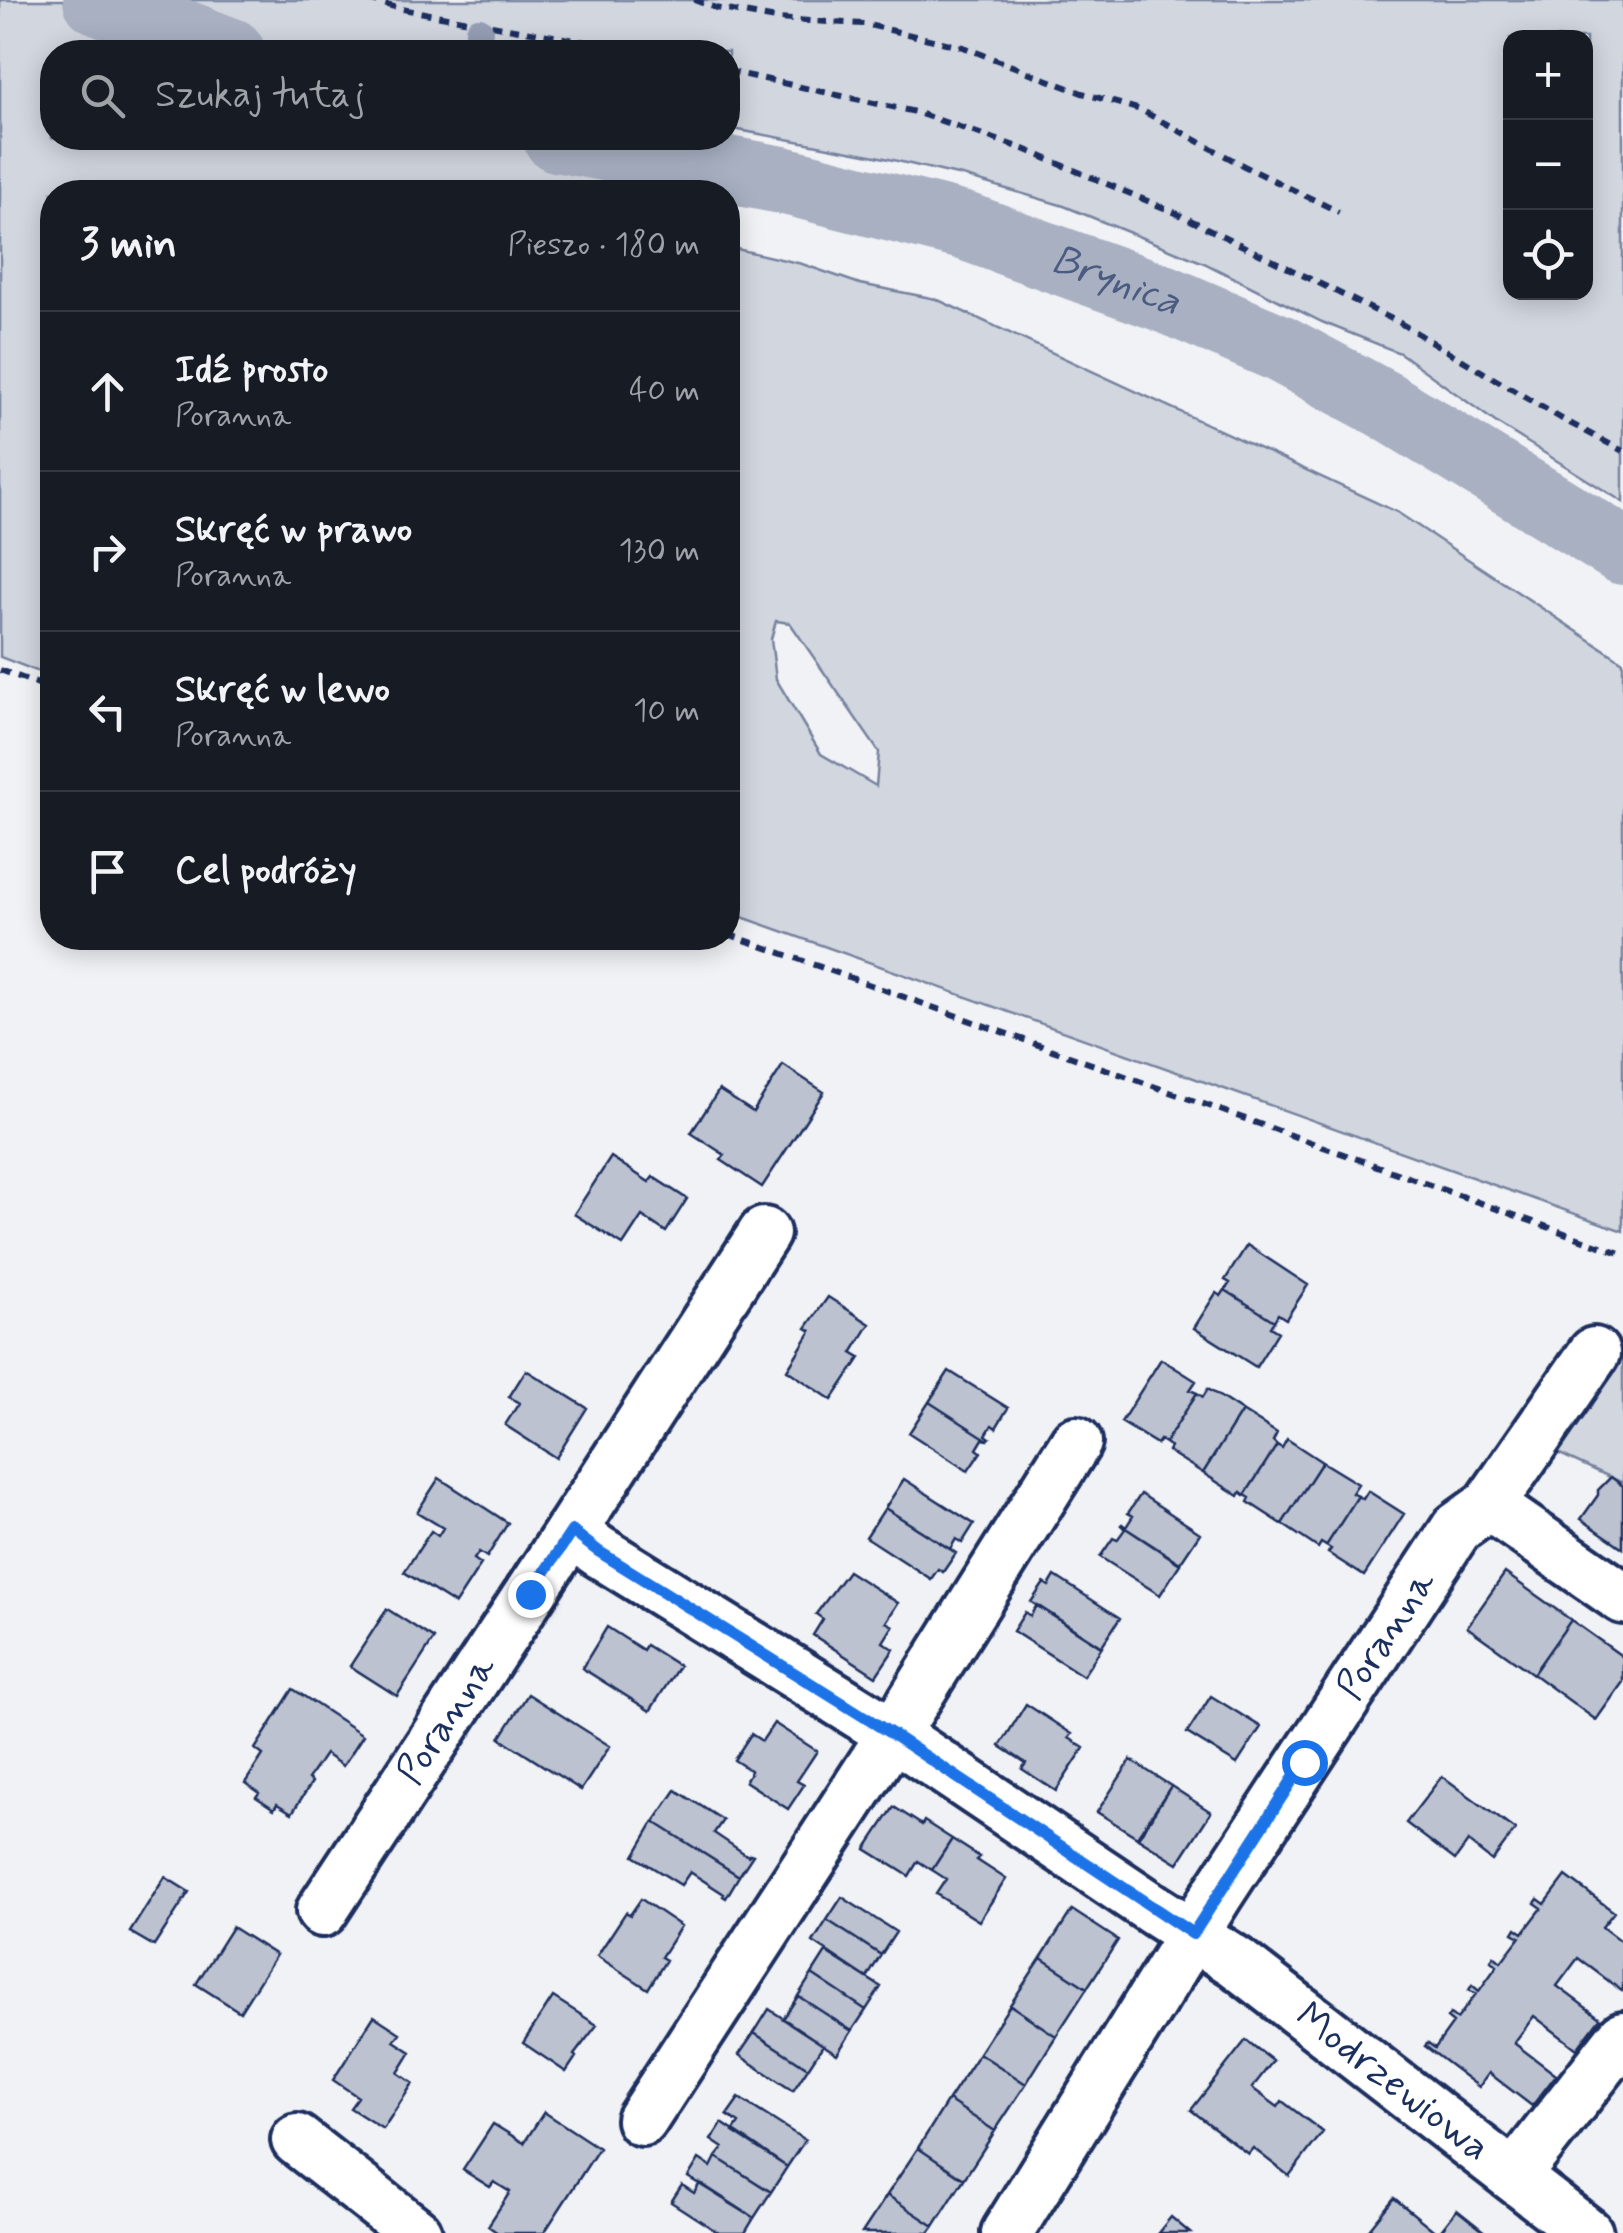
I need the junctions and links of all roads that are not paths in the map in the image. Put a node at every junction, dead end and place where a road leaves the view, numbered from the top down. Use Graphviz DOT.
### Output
graph roads {
  1 [pos="764,1232"];
  2 [pos="1594,1353"];
  3 [pos="1076,1442"];
  4 [pos="1489,1505"];
  5 [pos="572,1531"];
  6 [pos="1623,1598"];
  7 [pos="892,1734"];
  8 [pos="322,1911"];
  9 [pos="1193,1934"];
  10 [pos="1623,2037"];
  11 [pos="642,2120"];
  12 [pos="297,2140"];
  13 [pos="1514,2176"];
  14 [pos="416,2233"];
  15 [pos="1007,2233"];
  16 [pos="1587,2233"];
  1 -- 5 [label="street, Poranna"];
  2 -- 4 [label="street, Poranna"];
  3 -- 7 [label="street"];
  4 -- 6 [label="street"];
  4 -- 9 [label="street, Poranna"];
  5 -- 7 [label="street"];
  5 -- 8 [label="street, Poranna"];
  7 -- 9 [label="street"];
  7 -- 11 [label="street"];
  9 -- 13 [label="street, Modrzewiowa"];
  9 -- 15 [label="street, Poranna"];
  10 -- 13 [label="street"];
  12 -- 14 [label="street"];
  13 -- 16 [label="street, Modrzewiowa"];
}
